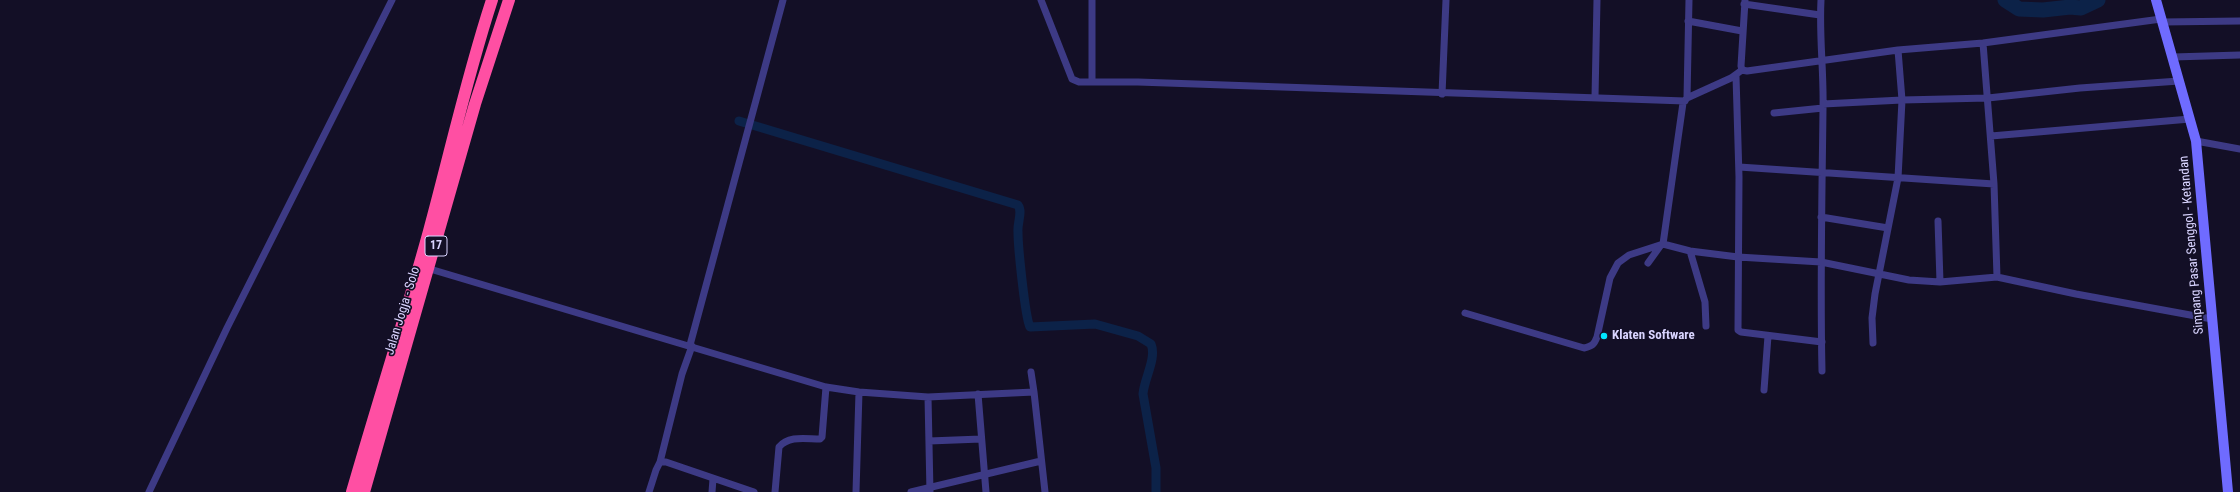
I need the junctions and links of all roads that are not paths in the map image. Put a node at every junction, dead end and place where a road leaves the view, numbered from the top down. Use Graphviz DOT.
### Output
graph roads {
  1 [pos="392,0"];
  2 [pos="492,0"];
  3 [pos="509,0"];
  4 [pos="783,0"];
  5 [pos="1041,0"];
  6 [pos="1092,0"];
  7 [pos="1446,0"];
  8 [pos="1597,0"];
  9 [pos="1689,0"];
  10 [pos="1821,0"];
  11 [pos="2156,0"];
  12 [pos="1745,2"];
  13 [pos="1820,15"];
  14 [pos="2162,20"];
  15 [pos="1688,21"];
  16 [pos="2240,21"];
  17 [pos="1742,31"];
  18 [pos="1983,43"];
  19 [pos="1898,50"];
  20 [pos="2240,55"];
  21 [pos="2173,57"];
  22 [pos="1821,60"];
  23 [pos="1742,70"];
  24 [pos="1736,76"];
  25 [pos="2179,81"];
  26 [pos="1092,82"];
  27 [pos="1442,94"];
  28 [pos="1595,97"];
  29 [pos="1988,98"];
  30 [pos="1686,99"];
  31 [pos="1902,100"];
  32 [pos="1823,106"];
  33 [pos="1774,114"];
  34 [pos="2190,119"];
  35 [pos="1991,136"];
  36 [pos="2196,142"];
  37 [pos="2240,149"];
  38 [pos="1739,167"];
  39 [pos="1821,173"];
  40 [pos="1898,178"];
  41 [pos="1994,184"];
  42 [pos="1821,218"];
  43 [pos="1938,221"];
  44 [pos="1888,228"];
  45 [pos="1662,245"];
  46 [pos="1690,251"];
  47 [pos="1738,256"];
  48 [pos="1821,262"];
  49 [pos="1648,263"];
  50 [pos="430,269"];
  51 [pos="1881,274"];
  52 [pos="1997,277"];
  53 [pos="1940,282"];
  54 [pos="1465,313"];
  55 [pos="2212,319"];
  56 [pos="1706,326"];
  57 [pos="1768,336"];
  58 [pos="1822,342"];
  59 [pos="1873,343"];
  60 [pos="691,345"];
  61 [pos="1822,371"];
  62 [pos="1031,372"];
  63 [pos="826,387"];
  64 [pos="1764,390"];
  65 [pos="859,392"];
  66 [pos="1034,392"];
  67 [pos="978,394"];
  68 [pos="928,397"];
  69 [pos="981,439"];
  70 [pos="929,441"];
  71 [pos="1041,461"];
  72 [pos="660,462"];
  73 [pos="984,474"];
  74 [pos="713,479"];
  75 [pos="930,490"];
  76 [pos="149,492"];
  77 [pos="352,492"];
  78 [pos="364,492"];
  79 [pos="649,492"];
  80 [pos="712,492"];
  81 [pos="754,492"];
  82 [pos="775,492"];
  83 [pos="856,492"];
  84 [pos="911,492"];
  85 [pos="986,492"];
  86 [pos="1045,492"];
  87 [pos="2228,492"];
  1 -- 76 [label="street"];
  2 -- 77 [label="highway, 17"];
  3 -- 50 [label="highway, Jalan Jogja - Solo / 17"];
  4 -- 60 [label="street"];
  5 -- 26 [label="street"];
  6 -- 26 [label="street"];
  7 -- 27 [label="street"];
  8 -- 28 [label="street"];
  9 -- 15 [label="street"];
  10 -- 13 [label="street"];
  11 -- 14 [label="street, Simpang Pasar Senggol - Ketandan"];
  12 -- 13 [label="street"];
  12 -- 17 [label="street"];
  13 -- 22 [label="street"];
  14 -- 16 [label="street"];
  14 -- 18 [label="street"];
  14 -- 21 [label="street, Simpang Pasar Senggol - Ketandan"];
  15 -- 17 [label="street"];
  15 -- 30 [label="street"];
  17 -- 23 [label="street"];
  18 -- 19 [label="street"];
  18 -- 29 [label="street"];
  19 -- 22 [label="street"];
  19 -- 31 [label="street"];
  20 -- 21 [label="street"];
  21 -- 25 [label="street, Simpang Pasar Senggol - Ketandan"];
  22 -- 23 [label="street"];
  22 -- 32 [label="street"];
  23 -- 24 [label="street"];
  24 -- 30 [label="street"];
  24 -- 38 [label="street"];
  25 -- 29 [label="street"];
  25 -- 34 [label="street, Simpang Pasar Senggol - Ketandan"];
  26 -- 27 [label="street"];
  27 -- 28 [label="street"];
  28 -- 30 [label="street"];
  29 -- 31 [label="street"];
  29 -- 35 [label="street"];
  30 -- 45 [label="street"];
  31 -- 32 [label="street"];
  31 -- 40 [label="street"];
  32 -- 33 [label="street"];
  32 -- 39 [label="street"];
  34 -- 35 [label="street"];
  34 -- 36 [label="street, Simpang Pasar Senggol - Ketandan"];
  35 -- 41 [label="street"];
  36 -- 37 [label="street"];
  36 -- 55 [label="street, Simpang Pasar Senggol - Ketandan"];
  38 -- 39 [label="street"];
  38 -- 47 [label="street"];
  39 -- 40 [label="street"];
  39 -- 42 [label="street"];
  40 -- 41 [label="street"];
  40 -- 44 [label="street"];
  41 -- 52 [label="street"];
  42 -- 44 [label="street"];
  42 -- 48 [label="street"];
  43 -- 53 [label="street"];
  44 -- 51 [label="street"];
  45 -- 46 [label="street"];
  45 -- 49 [label="street"];
  45 -- 54 [label="street"];
  46 -- 47 [label="street"];
  46 -- 56 [label="street"];
  47 -- 48 [label="street"];
  47 -- 57 [label="street"];
  48 -- 51 [label="street"];
  48 -- 58 [label="street"];
  50 -- 60 [label="street"];
  50 -- 78 [label="highway, Jalan Jogja - Solo / 17"];
  51 -- 53 [label="street"];
  51 -- 59 [label="street"];
  52 -- 53 [label="street"];
  52 -- 55 [label="street"];
  55 -- 87 [label="street, Simpang Pasar Senggol - Ketandan"];
  57 -- 58 [label="street"];
  57 -- 64 [label="street"];
  58 -- 61 [label="street"];
  60 -- 63 [label="street"];
  60 -- 72 [label="street"];
  62 -- 66 [label="street"];
  63 -- 65 [label="street"];
  63 -- 82 [label="street"];
  65 -- 68 [label="street"];
  65 -- 83 [label="street"];
  66 -- 67 [label="street"];
  66 -- 71 [label="street"];
  67 -- 68 [label="street"];
  67 -- 69 [label="street"];
  68 -- 70 [label="street"];
  69 -- 70 [label="street"];
  69 -- 73 [label="street"];
  70 -- 75 [label="street"];
  71 -- 73 [label="street"];
  71 -- 86 [label="street"];
  72 -- 74 [label="street"];
  72 -- 79 [label="street"];
  73 -- 75 [label="street"];
  73 -- 85 [label="street"];
  74 -- 80 [label="street"];
  74 -- 81 [label="street"];
  75 -- 84 [label="street"];
}
